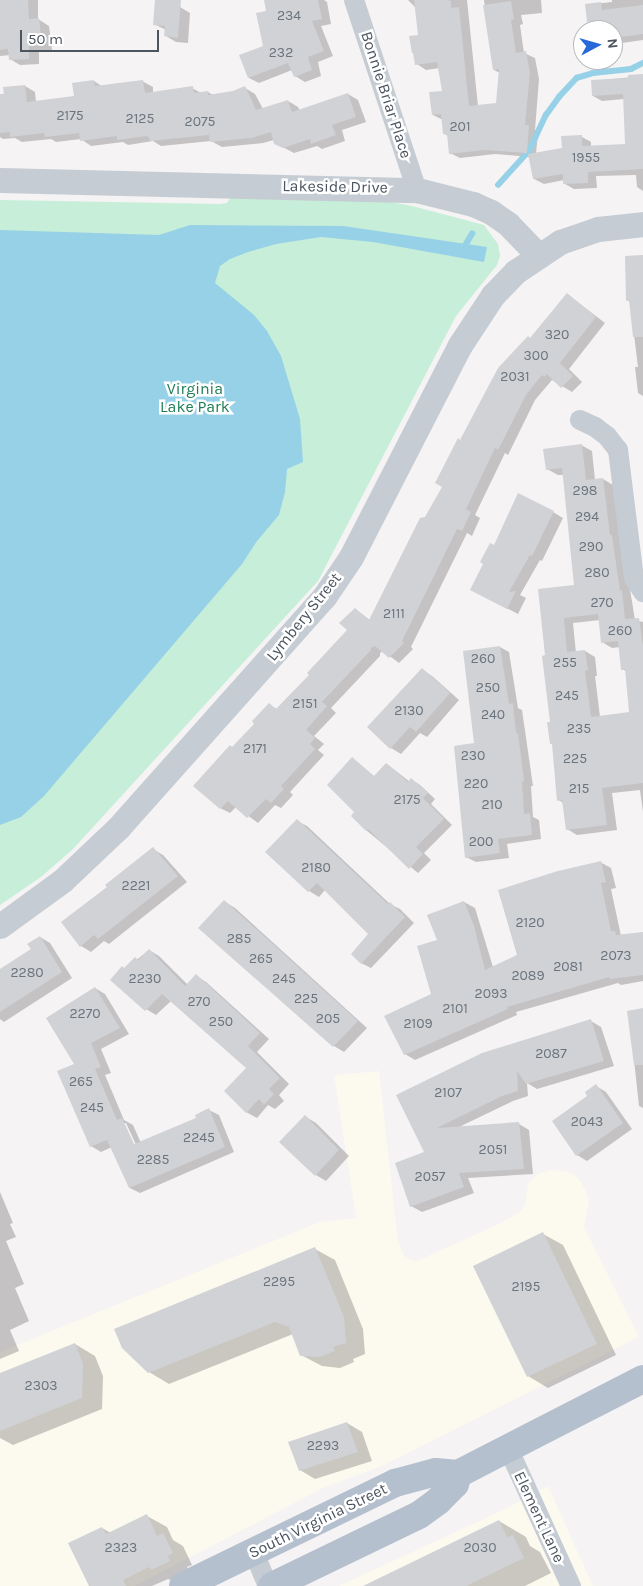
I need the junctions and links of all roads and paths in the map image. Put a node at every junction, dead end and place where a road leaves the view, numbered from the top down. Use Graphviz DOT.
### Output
graph roads {
  1 [pos="354,0"];
  2 [pos="0,180"];
  3 [pos="417,190"];
  4 [pos="643,224"];
  5 [pos="538,255"];
  6 [pos="580,420"];
  7 [pos="643,592"];
  8 [pos="0,926"];
  9 [pos="643,1379"];
  10 [pos="508,1448"];
  11 [pos="458,1474"];
  12 [pos="254,1552"];
  13 [pos="182,1586"];
  14 [pos="268,1586"];
  15 [pos="272,1586"];
  16 [pos="570,1586"];
  1 -- 3 [label="street, Bonnie Briar Place"];
  2 -- 3 [label="street, Lakeside Drive"];
  3 -- 5 [label="street, Lakeside Drive"];
  4 -- 5 [label="street"];
  5 -- 8 [label="street, Lymbery Street"];
  6 -- 7 [label="street"];
  9 -- 10 [label="main road"];
  10 -- 11 [label="main road"];
  10 -- 16 [label="street, Element Lane"];
  11 -- 12 [label="main road, South Virginia Street"];
  11 -- 15 [label="main road"];
  12 -- 13 [label="main road, South Virginia Street"];
  12 -- 14 [label="street"];
}
